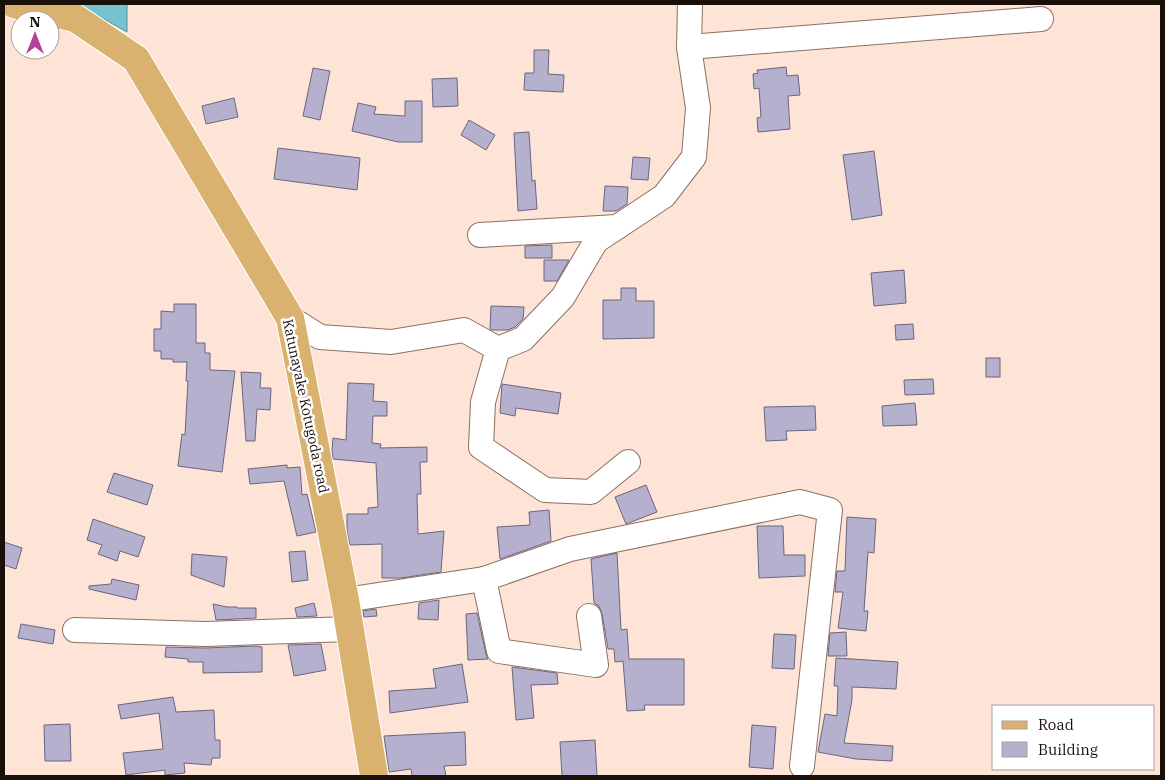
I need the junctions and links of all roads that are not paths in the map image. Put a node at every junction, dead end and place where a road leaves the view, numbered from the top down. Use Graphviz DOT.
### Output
graph roads {
  1 [pos="15,4"];
  2 [pos="690,4"];
  3 [pos="1041,19"];
  4 [pos="689,47"];
  5 [pos="618,227"];
  6 [pos="480,235"];
  7 [pos="290,318"];
  8 [pos="498,349"];
  9 [pos="628,462"];
  10 [pos="484,580"];
  11 [pos="345,600"];
  12 [pos="589,616"];
  13 [pos="350,629"];
  14 [pos="74,630"];
  15 [pos="802,766"];
  16 [pos="374,776"];
  1 -- 7 [label="main road, Katunayake Kotugoda road"];
  2 -- 4 [label="street"];
  3 -- 4 [label="street"];
  4 -- 5 [label="street"];
  5 -- 6 [label="street"];
  5 -- 8 [label="street"];
  7 -- 8 [label="street"];
  7 -- 11 [label="main road, Katunayake Kotugoda road"];
  8 -- 9 [label="street"];
  10 -- 11 [label="street"];
  10 -- 12 [label="street"];
  10 -- 15 [label="street"];
  11 -- 13 [label="main road, Katunayake Kotugoda road"];
  13 -- 14 [label="street"];
  13 -- 16 [label="main road, Katunayake Kotugoda road"];
}
